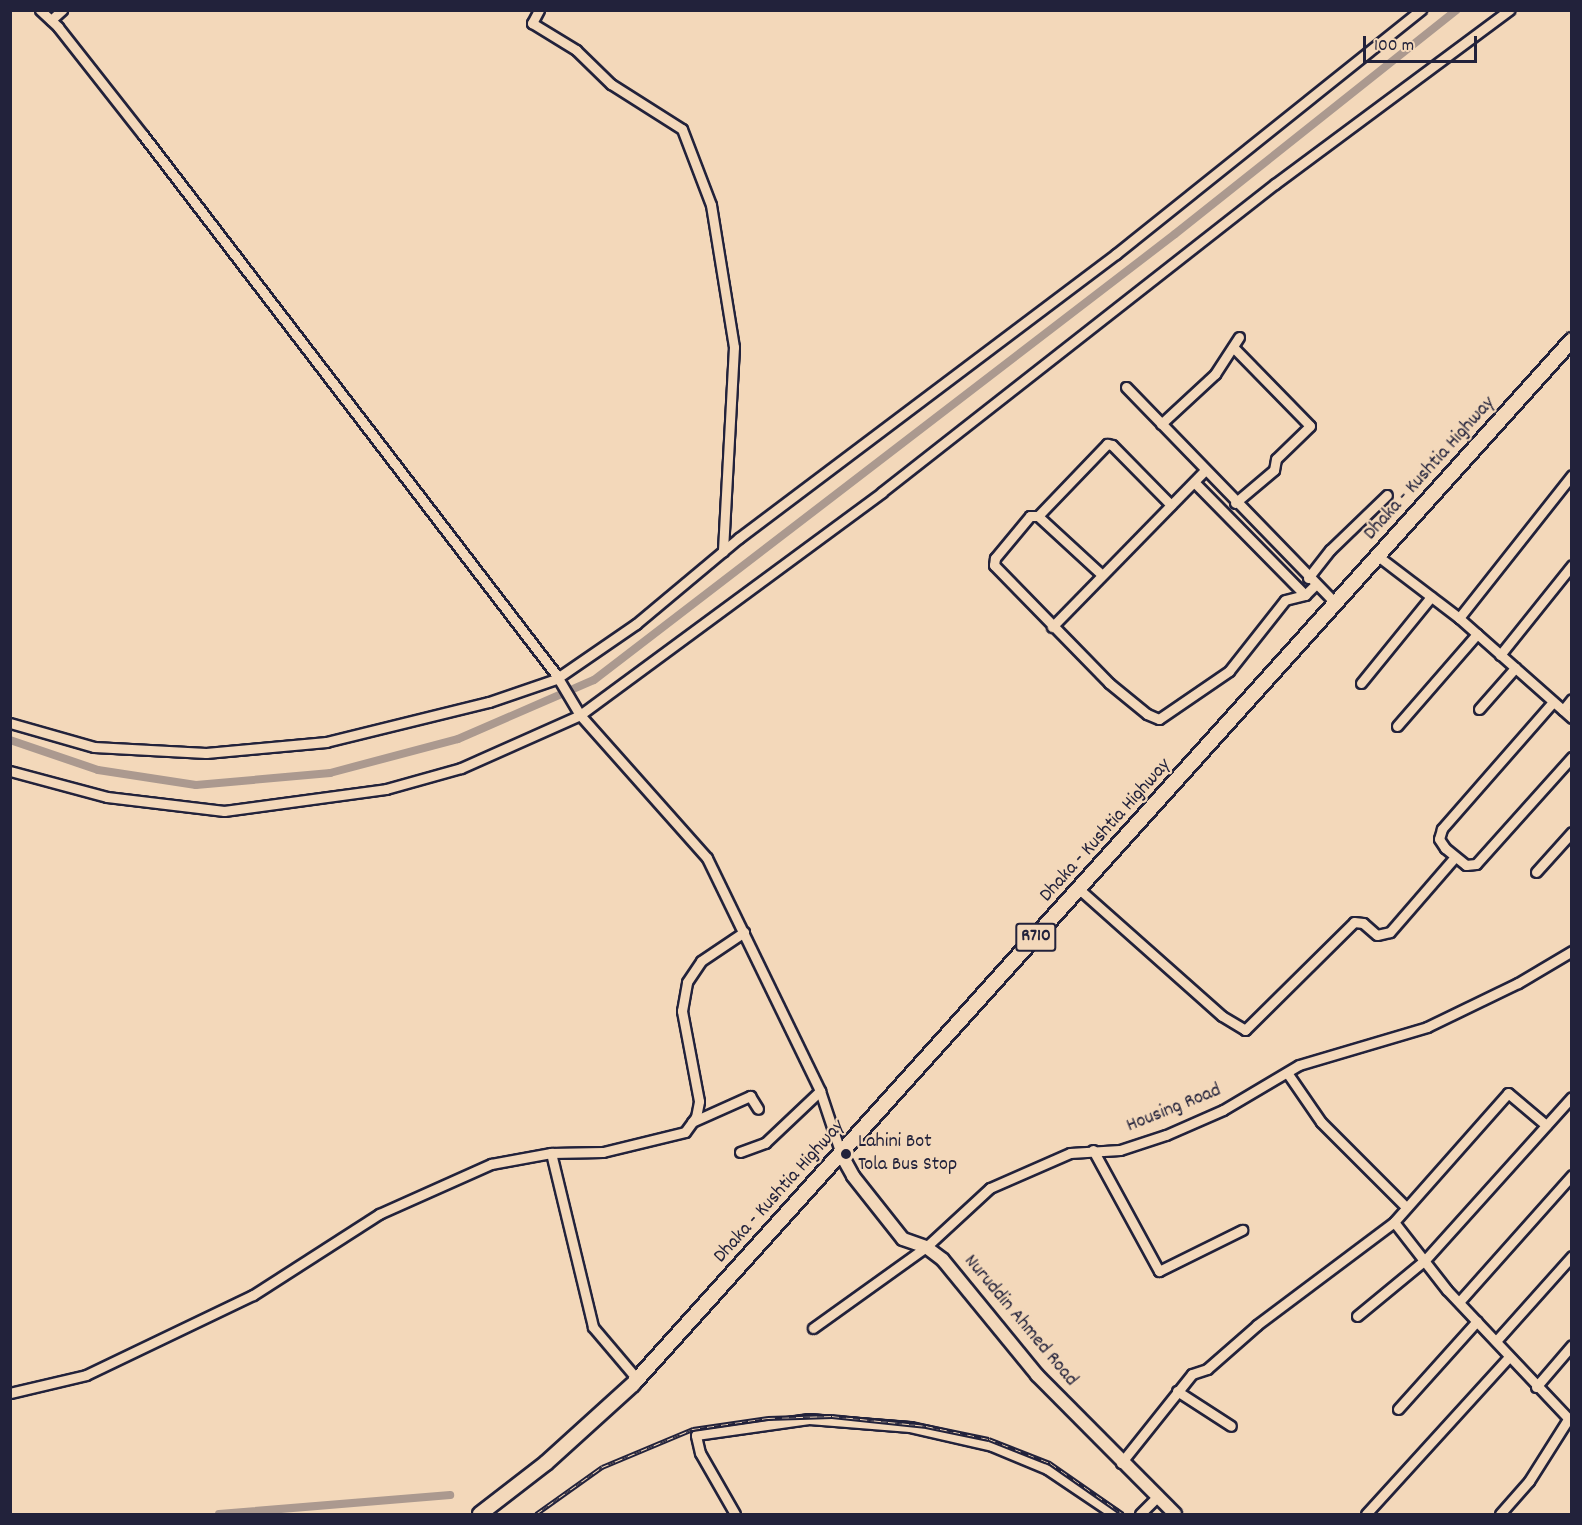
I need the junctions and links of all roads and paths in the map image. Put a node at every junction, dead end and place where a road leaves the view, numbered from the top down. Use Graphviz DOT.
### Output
graph roads {
  1 [pos="40,10"];
  2 [pos="63,10"];
  3 [pos="539,10"];
  4 [pos="1421,10"];
  5 [pos="1509,10"];
  6 [pos="51,20"];
  7 [pos="1239,337"];
  8 [pos="1572,340"];
  9 [pos="1233,347"];
  10 [pos="1126,387"];
  11 [pos="1161,424"];
  12 [pos="1205,470"];
  13 [pos="1572,475"];
  14 [pos="1194,482"];
  15 [pos="1387,495"];
  16 [pos="1235,503"];
  17 [pos="1171,505"];
  18 [pos="1038,516"];
  19 [pos="723,552"];
  20 [pos="1379,557"];
  21 [pos="1572,565"];
  22 [pos="1101,574"];
  23 [pos="1311,582"];
  24 [pos="1305,595"];
  25 [pos="1431,597"];
  26 [pos="1336,604"];
  27 [pos="1458,618"];
  28 [pos="1052,627"];
  29 [pos="1477,634"];
  30 [pos="1500,655"];
  31 [pos="1515,668"];
  32 [pos="556,679"];
  33 [pos="1361,683"];
  34 [pos="1572,699"];
  35 [pos="1553,702"];
  36 [pos="1479,709"];
  37 [pos="1563,710"];
  38 [pos="580,715"];
  39 [pos="1572,718"];
  40 [pos="10,723"];
  41 [pos="1397,726"];
  42 [pos="1572,757"];
  43 [pos="10,771"];
  44 [pos="1572,832"];
  45 [pos="1454,858"];
  46 [pos="1536,872"];
  47 [pos="1079,889"];
  48 [pos="744,933"];
  49 [pos="1572,951"];
  50 [pos="1288,1074"];
  51 [pos="820,1091"];
  52 [pos="1572,1097"];
  53 [pos="758,1108"];
  54 [pos="692,1122"];
  55 [pos="1546,1125"];
  56 [pos="1093,1150"];
  57 [pos="740,1152"];
  58 [pos="551,1154"];
  59 [pos="841,1154"];
  60 [pos="1572,1175"];
  61 [pos="1406,1207"];
  62 [pos="1394,1222"];
  63 [pos="1242,1230"];
  64 [pos="926,1247"];
  65 [pos="1572,1256"];
  66 [pos="1425,1260"];
  67 [pos="1459,1302"];
  68 [pos="1358,1316"];
  69 [pos="1477,1321"];
  70 [pos="813,1328"];
  71 [pos="1496,1341"];
  72 [pos="1572,1345"];
  73 [pos="1509,1357"];
  74 [pos="638,1380"];
  75 [pos="1536,1387"];
  76 [pos="1177,1391"];
  77 [pos="10,1393"];
  78 [pos="1398,1409"];
  79 [pos="1569,1422"];
  80 [pos="1231,1426"];
  81 [pos="1121,1464"];
  82 [pos="1156,1498"];
  83 [pos="480,1515"];
  84 [pos="735,1515"];
  85 [pos="1114,1515"];
  86 [pos="1140,1515"];
  87 [pos="1175,1515"];
  88 [pos="1366,1515"];
  89 [pos="1500,1515"];
  1 -- 6 [label="street"];
  2 -- 6 [label="street"];
  3 -- 19 [label="street"];
  4 -- 19 [label="street"];
  5 -- 38 [label="street"];
  6 -- 32 [label="street"];
  7 -- 9 [label="street"];
  8 -- 20 [label="main road, Dhaka - Kushtia Highway / R710"];
  9 -- 11 [label="street"];
  9 -- 16 [label="street"];
  10 -- 11 [label="street"];
  11 -- 12 [label="street"];
  12 -- 14 [label="street"];
  12 -- 16 [label="street"];
  13 -- 27 [label="street"];
  14 -- 17 [label="street"];
  14 -- 24 [label="street"];
  15 -- 23 [label="street"];
  16 -- 23 [label="street"];
  17 -- 18 [label="street"];
  17 -- 22 [label="street"];
  18 -- 22 [label="street"];
  18 -- 28 [label="street"];
  19 -- 32 [label="street"];
  20 -- 25 [label="street"];
  20 -- 26 [label="main road, Dhaka - Kushtia Highway / R710"];
  21 -- 30 [label="street"];
  22 -- 28 [label="street"];
  23 -- 24 [label="street"];
  23 -- 26 [label="street"];
  24 -- 28 [label="street"];
  25 -- 27 [label="street"];
  25 -- 33 [label="street"];
  26 -- 47 [label="main road, Dhaka - Kushtia Highway / R710"];
  27 -- 29 [label="street"];
  29 -- 30 [label="street"];
  29 -- 41 [label="street"];
  30 -- 31 [label="street"];
  31 -- 35 [label="street"];
  31 -- 36 [label="street"];
  32 -- 38 [label="street"];
  32 -- 40 [label="street"];
  34 -- 37 [label="street"];
  35 -- 37 [label="street"];
  35 -- 45 [label="street"];
  37 -- 39 [label="street"];
  38 -- 43 [label="street"];
  38 -- 48 [label="street"];
  42 -- 45 [label="street"];
  44 -- 46 [label="street"];
  45 -- 47 [label="street"];
  47 -- 59 [label="main road, Dhaka - Kushtia Highway / R710"];
  48 -- 51 [label="street"];
  48 -- 54 [label="street"];
  49 -- 50 [label="street, Housing Road"];
  50 -- 56 [label="street, Housing Road"];
  50 -- 61 [label="street"];
  51 -- 57 [label="street"];
  51 -- 59 [label="street"];
  52 -- 55 [label="street"];
  53 -- 54 [label="street"];
  54 -- 58 [label="street"];
  55 -- 61 [label="street"];
  55 -- 66 [label="street"];
  56 -- 63 [label="street"];
  56 -- 64 [label="street, Housing Road"];
  58 -- 74 [label="street"];
  58 -- 77 [label="street"];
  59 -- 64 [label="main road, Nuruddin Ahmed Road"];
  59 -- 74 [label="main road, Dhaka - Kushtia Highway / R710"];
  60 -- 67 [label="street"];
  61 -- 62 [label="street"];
  62 -- 66 [label="street"];
  62 -- 76 [label="street"];
  64 -- 70 [label="street, Housing Road"];
  64 -- 81 [label="main road, Nuruddin Ahmed Road"];
  65 -- 71 [label="street"];
  66 -- 67 [label="street"];
  66 -- 68 [label="street"];
  67 -- 69 [label="street"];
  69 -- 71 [label="street"];
  69 -- 78 [label="street"];
  71 -- 73 [label="street"];
  72 -- 75 [label="street"];
  73 -- 75 [label="street"];
  73 -- 88 [label="street"];
  74 -- 83 [label="main road, Dhaka - Kushtia Highway / R710"];
  75 -- 79 [label="street"];
  76 -- 80 [label="street"];
  76 -- 81 [label="street"];
  79 -- 89 [label="street"];
  81 -- 82 [label="main road, Nuruddin Ahmed Road"];
  82 -- 86 [label="street"];
  82 -- 87 [label="main road, Nuruddin Ahmed Road"];
  84 -- 85 [label="street"];
}
